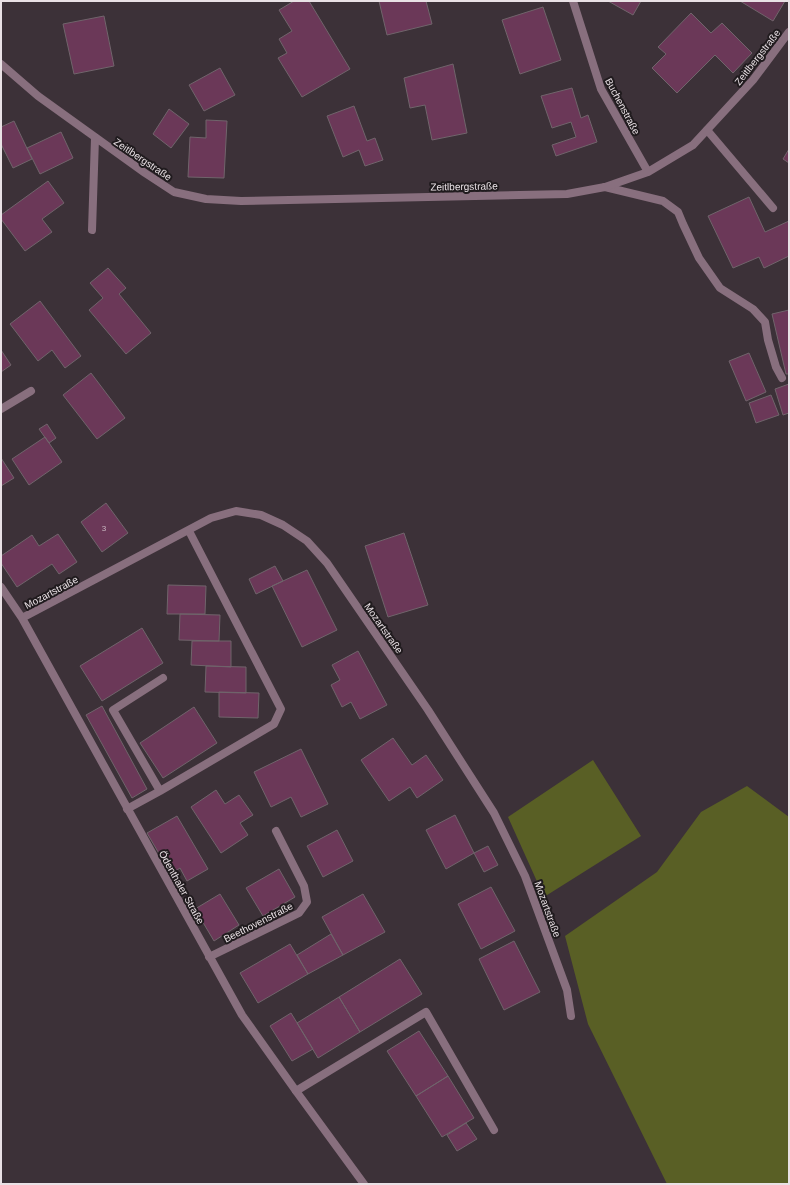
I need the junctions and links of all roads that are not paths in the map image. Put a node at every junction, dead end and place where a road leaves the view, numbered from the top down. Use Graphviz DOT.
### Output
graph roads {
  1 [pos="573,1"];
  2 [pos="789,32"];
  3 [pos="1,64"];
  4 [pos="707,130"];
  5 [pos="95,138"];
  6 [pos="648,172"];
  7 [pos="605,187"];
  8 [pos="773,208"];
  9 [pos="92,230"];
  10 [pos="782,378"];
  11 [pos="31,390"];
  12 [pos="1,409"];
  13 [pos="189,531"];
  14 [pos="1,587"];
  15 [pos="22,618"];
  16 [pos="163,678"];
  17 [pos="160,791"];
  18 [pos="127,809"];
  19 [pos="276,831"];
  20 [pos="209,957"];
  21 [pos="571,1016"];
  22 [pos="296,1092"];
  23 [pos="494,1130"];
  24 [pos="364,1184"];
  1 -- 6 [label="street, Buchenstraße"];
  2 -- 4 [label="street, Zeitlbergstraße"];
  3 -- 5 [label="street, Zeitlbergstraße"];
  4 -- 6 [label="street, Zeitlbergstraße"];
  4 -- 8 [label="street"];
  5 -- 7 [label="street, Zeitlbergstraße"];
  5 -- 9 [label="street"];
  6 -- 7 [label="street, Zeitlbergstraße"];
  7 -- 10 [label="street"];
  11 -- 12 [label="street"];
  13 -- 15 [label="street, Mozartstraße"];
  13 -- 17 [label="street"];
  13 -- 21 [label="street, Mozartstraße"];
  14 -- 15 [label="street, Ödenthaler Straße"];
  15 -- 18 [label="street, Ödenthaler Straße"];
  16 -- 17 [label="street"];
  17 -- 18 [label="street"];
  18 -- 20 [label="street, Ödenthaler Straße"];
  19 -- 20 [label="street, Beethovenstraße"];
  20 -- 22 [label="street, Ödenthaler Straße"];
  22 -- 23 [label="street"];
  22 -- 24 [label="street, Ödenthaler Straße"];
}
